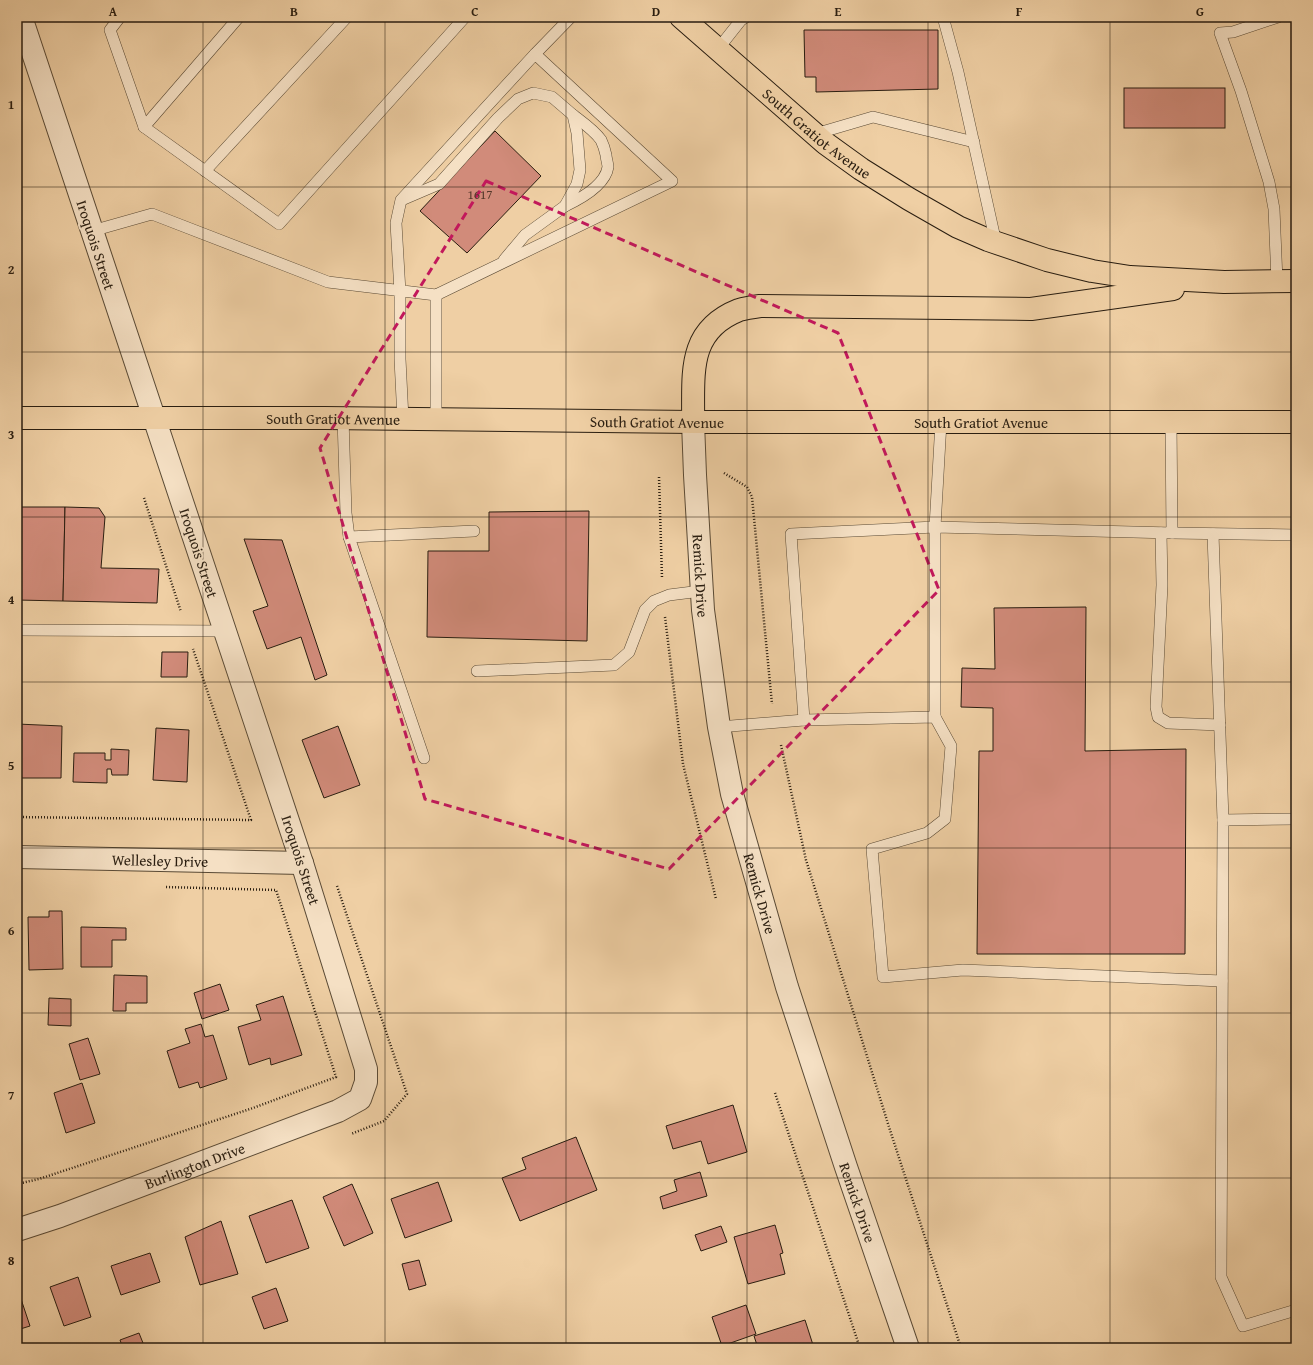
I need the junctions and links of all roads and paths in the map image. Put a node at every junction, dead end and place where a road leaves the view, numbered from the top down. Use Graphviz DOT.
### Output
graph roads {
  1 [pos="21,17"];
  2 [pos="120,17"];
  3 [pos="239,17"];
  4 [pos="347,17"];
  5 [pos="465,17"];
  6 [pos="571,17"];
  7 [pos="681,17"];
  8 [pos="746,17"];
  9 [pos="944,17"];
  10 [pos="1278,17"];
  11 [pos="718,49"];
  12 [pos="535,54"];
  13 [pos="573,115"];
  14 [pos="144,127"];
  15 [pos="815,134"];
  16 [pos="974,142"];
  17 [pos="205,171"];
  18 [pos="401,200"];
  19 [pos="565,206"];
  20 [pos="92,231"];
  21 [pos="996,243"];
  22 [pos="501,264"];
  23 [pos="1287,281"];
  24 [pos="1224,282"];
  25 [pos="400,292"];
  26 [pos="436,295"];
  27 [pos="17,418"];
  28 [pos="343,418"];
  29 [pos="154,419"];
  30 [pos="403,419"];
  31 [pos="436,419"];
  32 [pos="693,422"];
  33 [pos="941,422"];
  34 [pos="1171,422"];
  35 [pos="1296,422"];
  36 [pos="724,473"];
  37 [pos="659,477"];
  38 [pos="144,498"];
  39 [pos="935,527"];
  40 [pos="474,531"];
  41 [pos="1166,533"];
  42 [pos="1213,534"];
  43 [pos="1296,535"];
  44 [pos="349,537"];
  45 [pos="702,591"];
  46 [pos="663,598"];
  47 [pos="17,630"];
  48 [pos="187,631"];
  49 [pos="225,631"];
  50 [pos="477,671"];
  51 [pos="772,704"];
  52 [pos="935,717"];
  53 [pos="804,720"];
  54 [pos="1220,724"];
  55 [pos="719,727"];
  56 [pos="781,745"];
  57 [pos="424,758"];
  58 [pos="17,817"];
  59 [pos="1296,819"];
  60 [pos="1223,820"];
  61 [pos="17,857"];
  62 [pos="302,863"];
  63 [pos="336,884"];
  64 [pos="158,887"];
  65 [pos="716,899"];
  66 [pos="1222,981"];
  67 [pos="364,1090"];
  68 [pos="775,1093"];
  69 [pos="348,1135"];
  70 [pos="17,1184"];
  71 [pos="17,1230"];
  72 [pos="1296,1310"];
  73 [pos="860,1348"];
  74 [pos="908,1348"];
  75 [pos="961,1348"];
  1 -- 20 [label="street, Iroquois Street"];
  2 -- 14 [label="lane"];
  3 -- 14 [label="lane"];
  4 -- 17 [label="lane"];
  5 -- 17 [label="lane"];
  6 -- 12 [label="lane"];
  7 -- 11 [label="main road, South Gratiot Avenue"];
  8 -- 11 [label="lane"];
  9 -- 16 [label="lane"];
  10 -- 23 [label="lane"];
  11 -- 15 [label="main road, South Gratiot Avenue"];
  12 -- 18 [label="lane"];
  12 -- 22 [label="lane"];
  13 -- 18 [label="lane"];
  13 -- 19 [label="lane"];
  13 -- 19 [label="lane"];
  14 -- 17 [label="lane"];
  15 -- 16 [label="lane"];
  15 -- 21 [label="main road, South Gratiot Avenue"];
  16 -- 21 [label="lane"];
  18 -- 25 [label="lane"];
  19 -- 22 [label="lane"];
  20 -- 25 [label="lane"];
  20 -- 29 [label="street, Iroquois Street"];
  21 -- 24 [label="main road, South Gratiot Avenue"];
  22 -- 26 [label="lane"];
  23 -- 24 [label="main road, South Gratiot Avenue"];
  24 -- 32 [label="main road"];
  25 -- 26 [label="lane"];
  25 -- 30 [label="lane"];
  26 -- 31 [label="lane"];
  27 -- 29 [label="main road, South Gratiot Avenue"];
  28 -- 29 [label="main road, South Gratiot Avenue"];
  28 -- 30 [label="main road, South Gratiot Avenue"];
  28 -- 44 [label="lane"];
  29 -- 49 [label="street, Iroquois Street"];
  30 -- 31 [label="main road, South Gratiot Avenue"];
  31 -- 32 [label="main road, South Gratiot Avenue"];
  32 -- 33 [label="main road, South Gratiot Avenue"];
  32 -- 45 [label="street, Remick Drive"];
  33 -- 34 [label="main road, South Gratiot Avenue"];
  33 -- 39 [label="lane"];
  34 -- 35 [label="main road, South Gratiot Avenue"];
  34 -- 41 [label="lane"];
  36 -- 51 [label="path"];
  37 -- 46 [label="path"];
  38 -- 48 [label="path"];
  39 -- 41 [label="lane"];
  39 -- 52 [label="lane"];
  39 -- 53 [label="lane"];
  40 -- 44 [label="lane"];
  41 -- 42 [label="lane"];
  41 -- 54 [label="lane"];
  42 -- 43 [label="lane"];
  42 -- 54 [label="lane"];
  44 -- 57 [label="lane"];
  45 -- 46 [label="lane"];
  45 -- 55 [label="street, Remick Drive"];
  46 -- 50 [label="lane"];
  46 -- 65 [label="path"];
  47 -- 48 [label="lane"];
  48 -- 49 [label="lane"];
  48 -- 58 [label="path"];
  49 -- 62 [label="street, Iroquois Street"];
  52 -- 53 [label="lane"];
  52 -- 66 [label="lane"];
  53 -- 55 [label="lane"];
  54 -- 60 [label="lane"];
  55 -- 74 [label="street, Remick Drive"];
  56 -- 75 [label="path"];
  59 -- 60 [label="lane"];
  60 -- 66 [label="lane"];
  61 -- 62 [label="street, Wellesley Drive"];
  62 -- 67 [label="street, Iroquois Street"];
  63 -- 69 [label="path"];
  64 -- 70 [label="path"];
  66 -- 72 [label="lane"];
  67 -- 71 [label="street, Burlington Drive"];
  68 -- 73 [label="path"];
}
